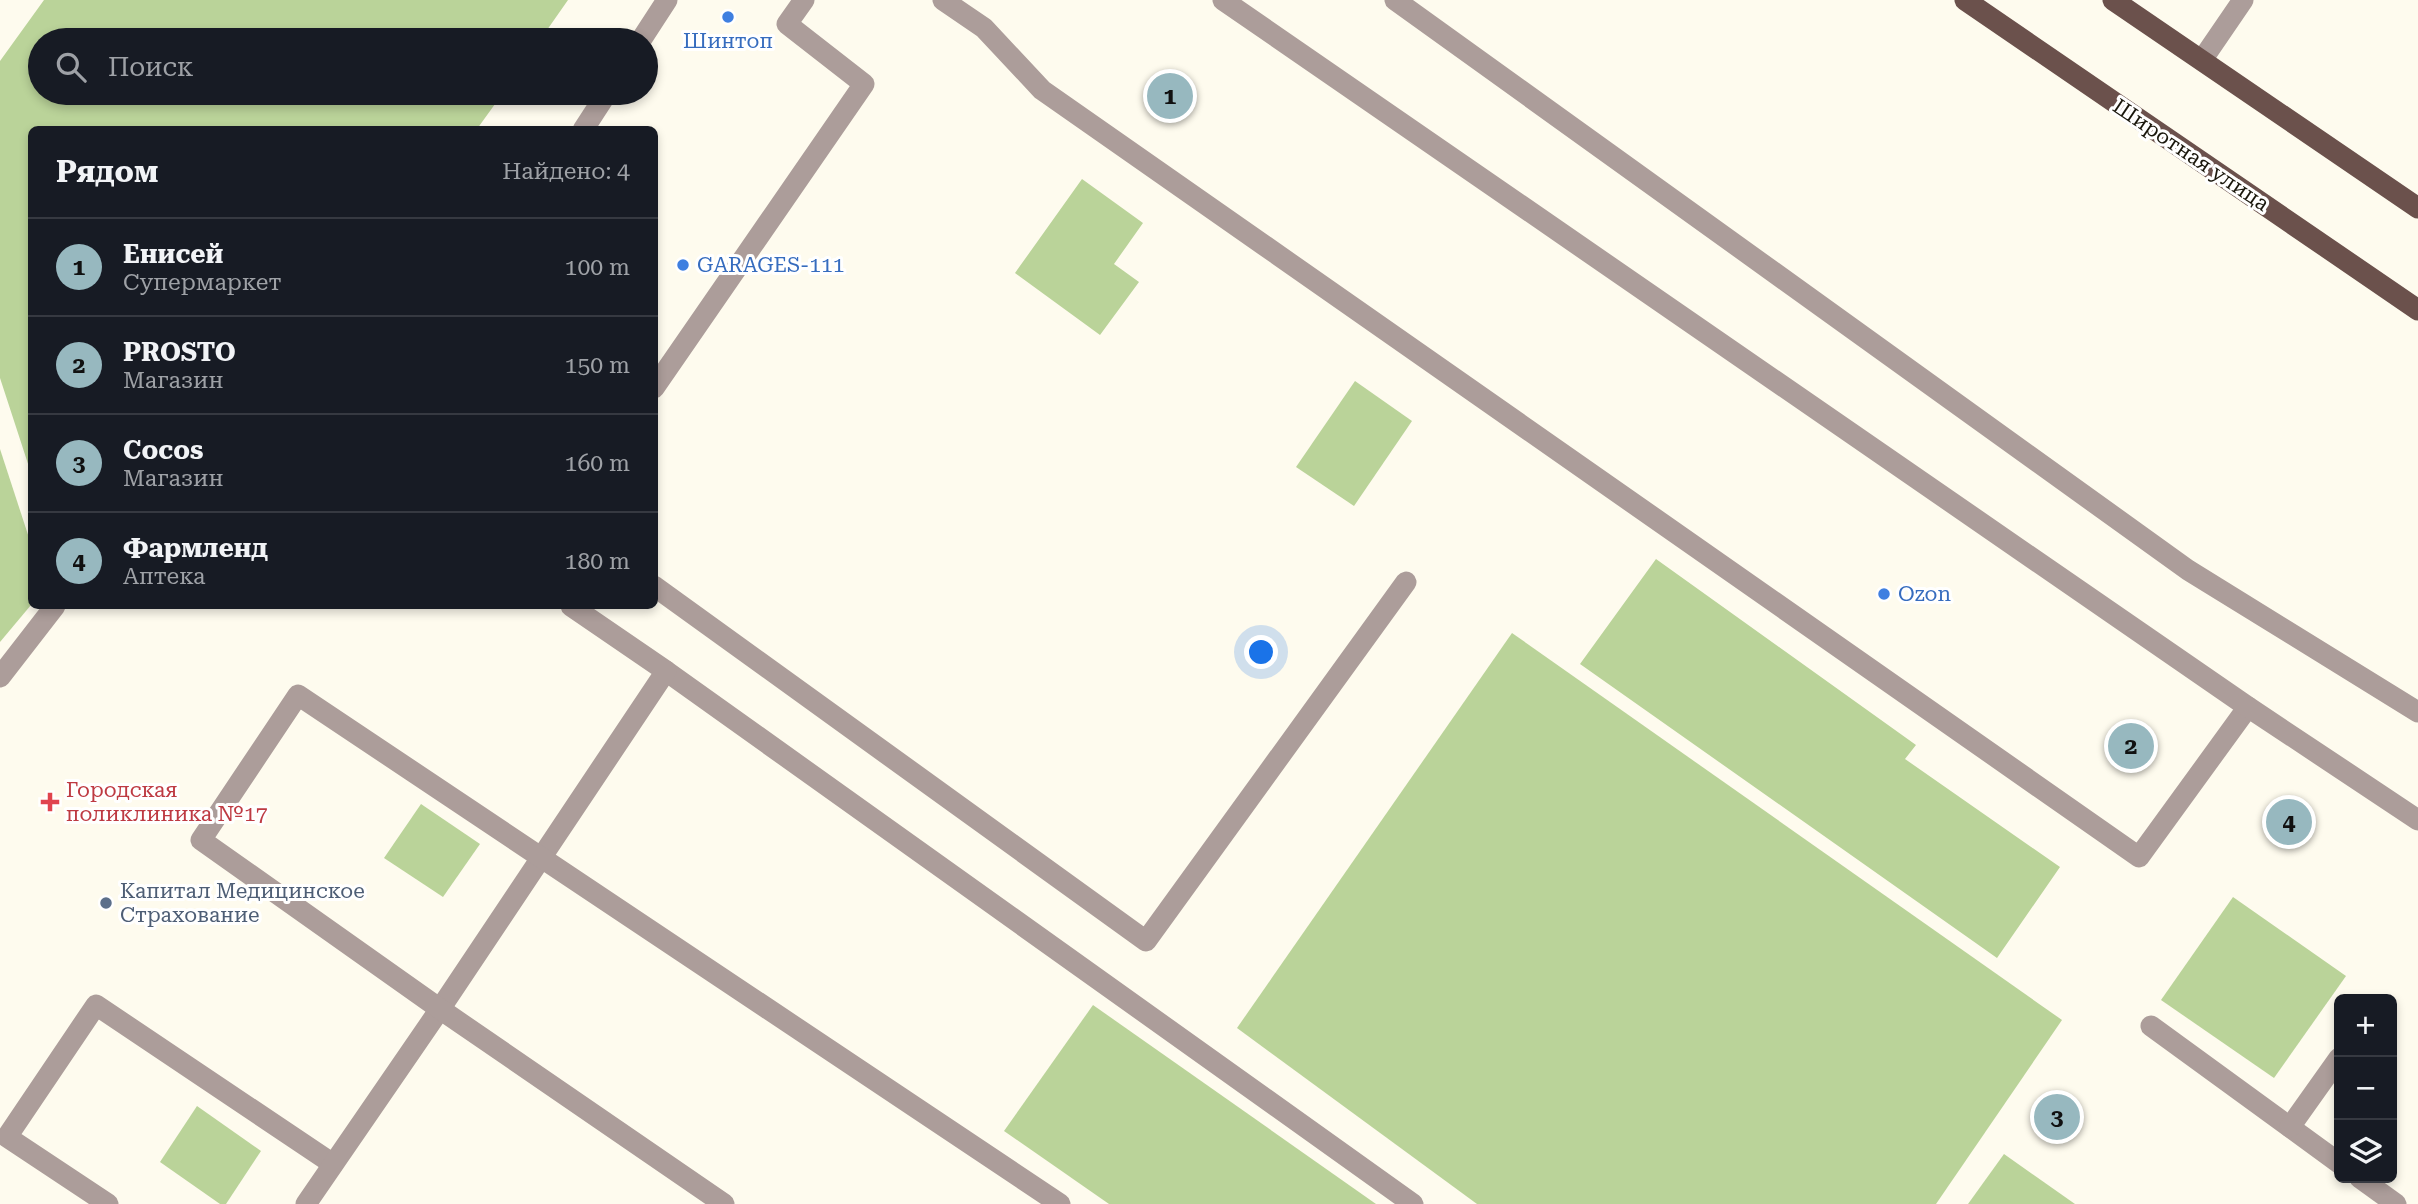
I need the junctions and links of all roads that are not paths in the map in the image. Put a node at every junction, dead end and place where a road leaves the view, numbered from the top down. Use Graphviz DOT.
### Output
graph roads {
  1 [pos="667,0"];
  2 [pos="804,0"];
  3 [pos="1223,0"];
  4 [pos="1395,0"];
  5 [pos="1965,0"];
  6 [pos="2113,0"];
  7 [pos="2243,0"];
  8 [pos="952,2"];
  9 [pos="649,28"];
  10 [pos="2202,60"];
  11 [pos="599,105"];
  12 [pos="586,126"];
  13 [pos="2418,208"];
  14 [pos="2418,310"];
  15 [pos="658,382"];
  16 [pos="1406,582"];
  17 [pos="658,589"];
  18 [pos="53,609"];
  19 [pos="574,609"];
  20 [pos="666,671"];
  21 [pos="0,677"];
  22 [pos="2248,707"];
  23 [pos="2418,712"];
  24 [pos="2418,820"];
  25 [pos="541,856"];
  26 [pos="440,1009"];
  27 [pos="2151,1026"];
  28 [pos="2334,1065"];
  29 [pos="2290,1128"];
  30 [pos="2334,1159"];
  31 [pos="333,1164"];
  32 [pos="2367,1183"];
  33 [pos="108,1204"];
  34 [pos="306,1204"];
  35 [pos="723,1204"];
  36 [pos="1060,1204"];
  37 [pos="1413,1204"];
  38 [pos="2396,1204"];
  1 -- 9 [label="lane"];
  2 -- 15 [label="lane"];
  3 -- 22 [label="lane"];
  4 -- 23 [label="lane"];
  5 -- 14 [label="main road, Широтная улица"];
  6 -- 10 [label="main road"];
  7 -- 10 [label="lane"];
  8 -- 22 [label="lane"];
  10 -- 13 [label="main road"];
  11 -- 12 [label="lane"];
  16 -- 17 [label="lane"];
  18 -- 21 [label="lane"];
  19 -- 20 [label="lane"];
  20 -- 25 [label="lane"];
  20 -- 37 [label="lane"];
  22 -- 24 [label="lane"];
  25 -- 26 [label="lane"];
  25 -- 26 [label="lane"];
  25 -- 36 [label="lane"];
  26 -- 31 [label="lane"];
  26 -- 35 [label="lane"];
  27 -- 29 [label="lane"];
  28 -- 29 [label="lane"];
  29 -- 30 [label="lane"];
  31 -- 33 [label="lane"];
  31 -- 34 [label="lane"];
  32 -- 38 [label="lane"];
}
